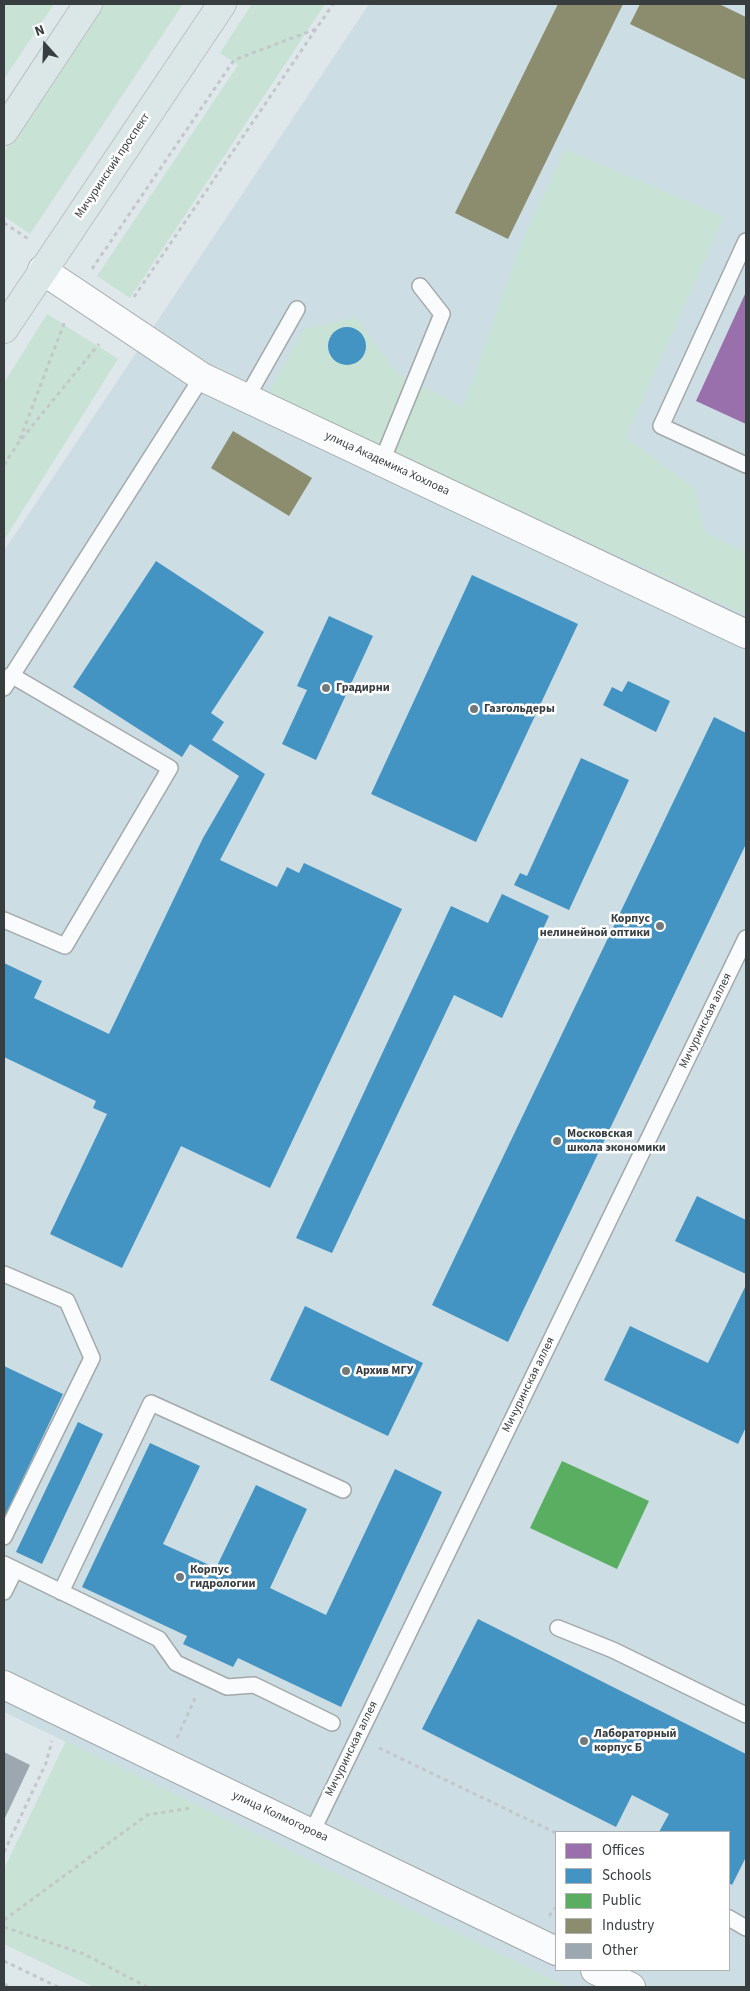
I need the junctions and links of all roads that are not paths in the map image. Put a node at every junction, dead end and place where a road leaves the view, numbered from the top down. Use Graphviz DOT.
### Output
graph roads {
  1 [pos="88,4"];
  2 [pos="222,4"];
  3 [pos="4,132"];
  4 [pos="746,241"];
  5 [pos="42,270"];
  6 [pos="420,286"];
  7 [pos="297,309"];
  8 [pos="4,329"];
  9 [pos="202,378"];
  10 [pos="247,397"];
  11 [pos="382,461"];
  12 [pos="746,465"];
  13 [pos="746,634"];
  14 [pos="8,682"];
  15 [pos="4,920"];
  16 [pos="746,938"];
  17 [pos="4,1274"];
  18 [pos="343,1490"];
  19 [pos="4,1537"];
  20 [pos="9,1567"];
  21 [pos="4,1592"];
  22 [pos="61,1592"];
  23 [pos="558,1628"];
  24 [pos="4,1685"];
  25 [pos="746,1715"];
  26 [pos="332,1723"];
  27 [pos="312,1832"];
  28 [pos="730,1919"];
  29 [pos="746,1928"];
  30 [pos="555,1951"];
  31 [pos="597,1971"];
  32 [pos="631,1987"];
  1 -- 3 [label="main road"];
  2 -- 5 [label="main road, Мичуринский проспект"];
  4 -- 12 [label="lane"];
  5 -- 8 [label="main road, Мичуринский проспект"];
  5 -- 9 [label="street, улица Академика Хохлова"];
  6 -- 11 [label="lane"];
  7 -- 10 [label="lane"];
  9 -- 10 [label="street, улица Академика Хохлова"];
  9 -- 14 [label="lane"];
  10 -- 11 [label="street, улица Академика Хохлова"];
  11 -- 13 [label="street, улица Академика Хохлова"];
  14 -- 15 [label="lane"];
  16 -- 27 [label="lane, Мичуринская аллея"];
  17 -- 19 [label="lane"];
  18 -- 22 [label="lane"];
  20 -- 21 [label="lane"];
  20 -- 22 [label="lane"];
  22 -- 26 [label="lane"];
  23 -- 25 [label="lane"];
  24 -- 27 [label="street, улица Колмогорова"];
  27 -- 30 [label="street, улица Колмогорова"];
  28 -- 29 [label="lane"];
  31 -- 32 [label="street"];
}
